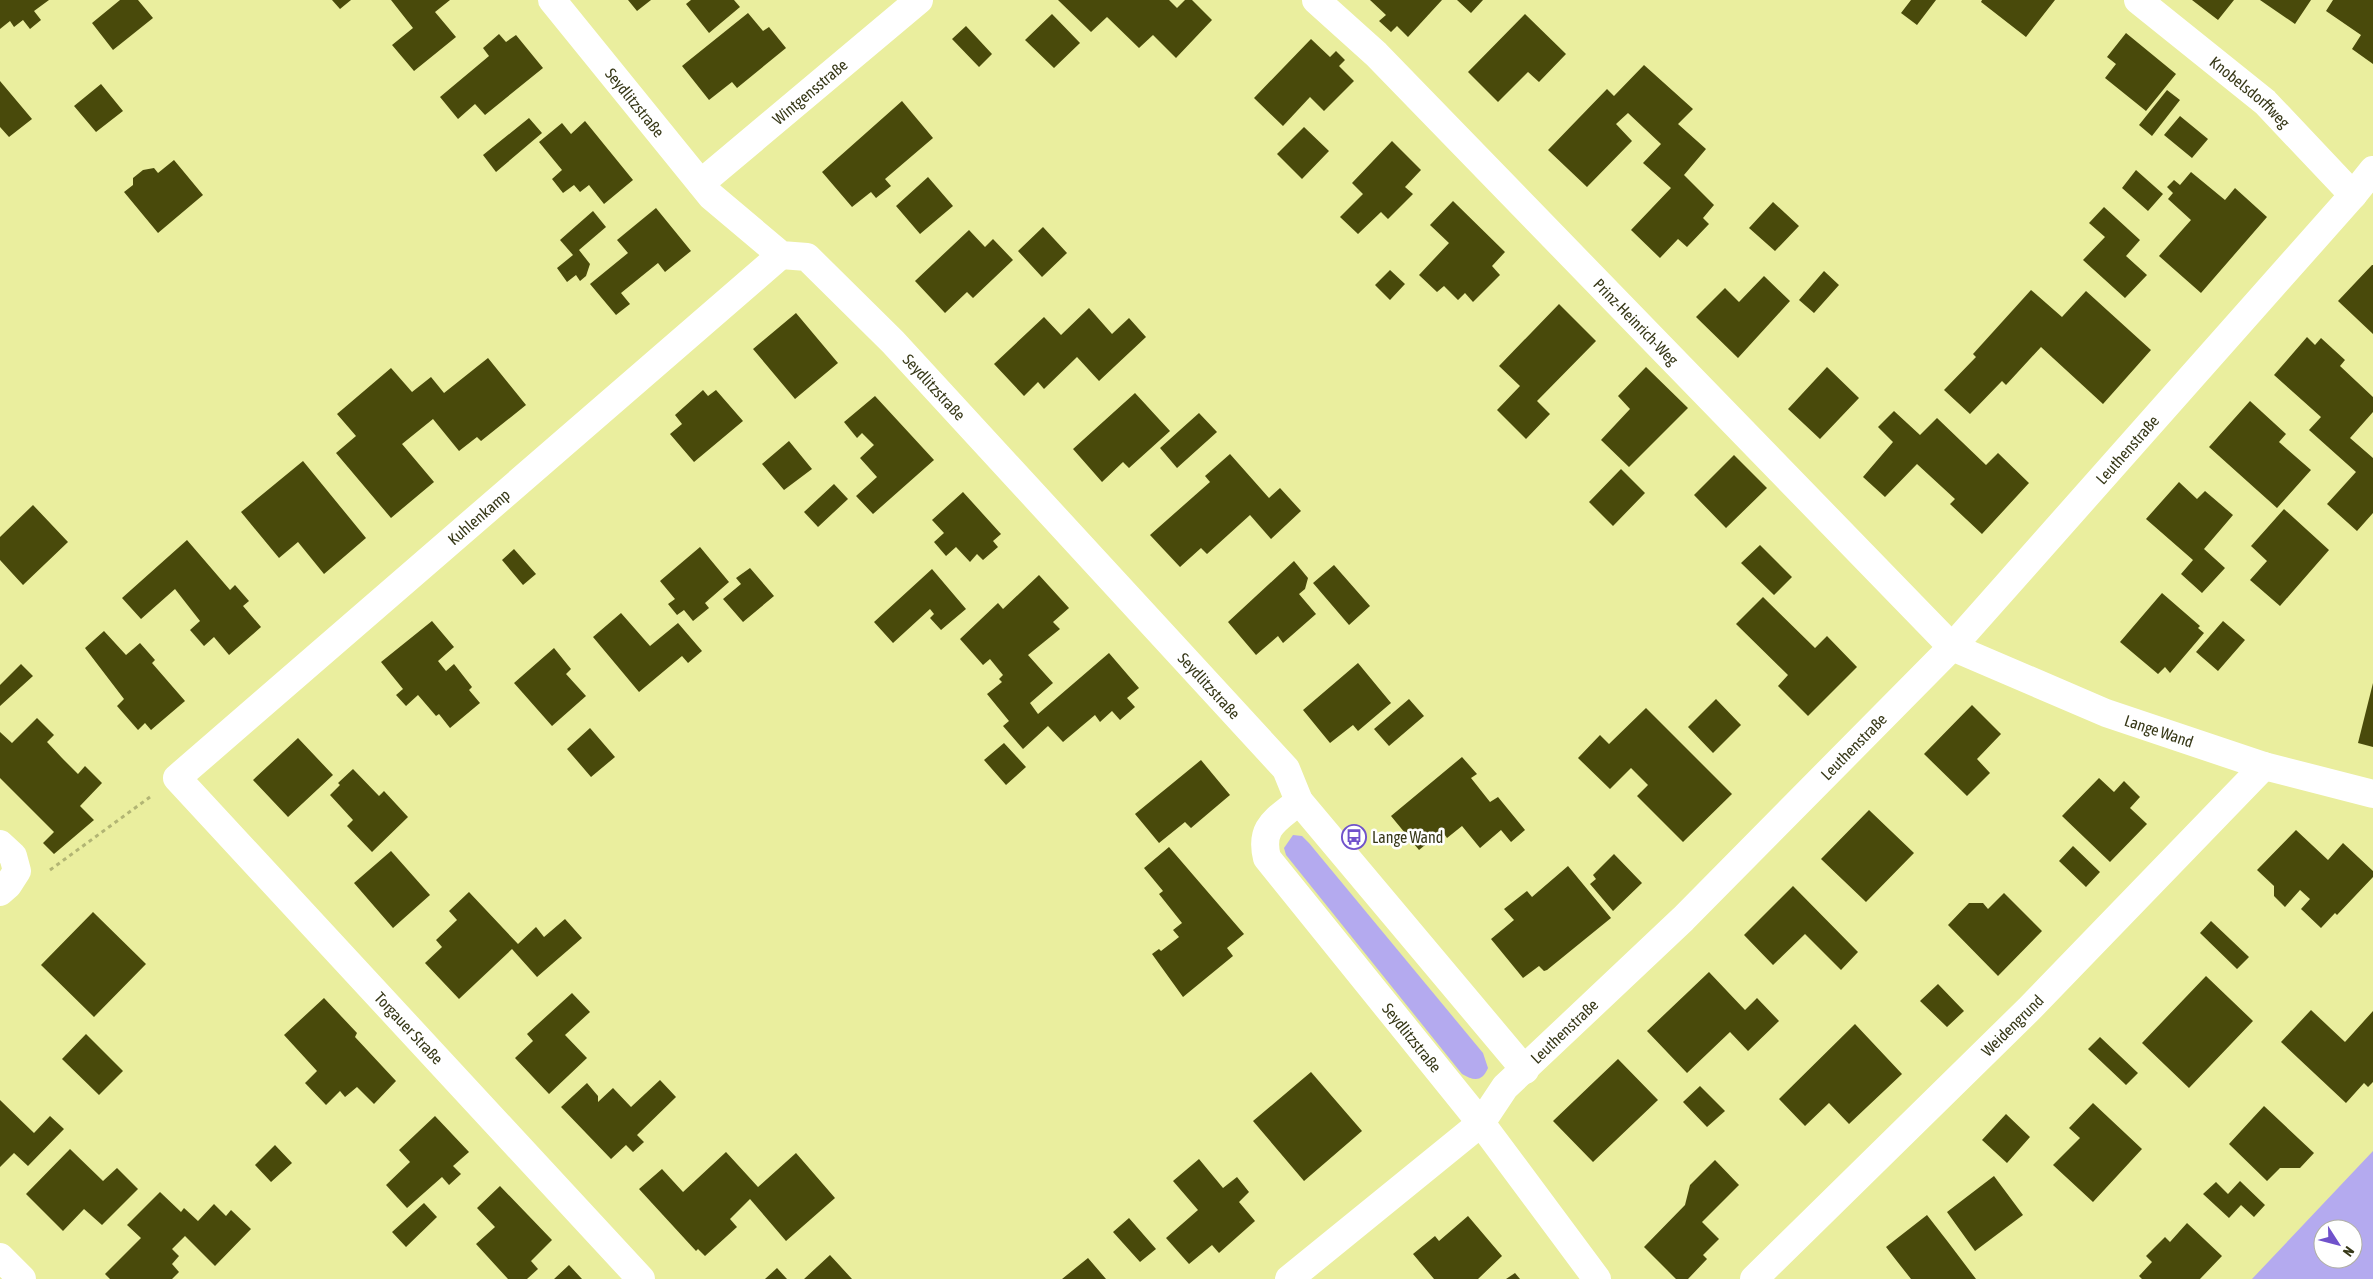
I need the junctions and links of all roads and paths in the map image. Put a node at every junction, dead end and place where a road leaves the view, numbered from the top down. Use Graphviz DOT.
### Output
graph roads {
  1 [pos="552,0"];
  2 [pos="919,0"];
  3 [pos="1316,0"];
  4 [pos="2138,0"];
  5 [pos="2373,170"];
  6 [pos="701,184"];
  7 [pos="2353,195"];
  8 [pos="781,255"];
  9 [pos="1952,647"];
  10 [pos="2264,766"];
  11 [pos="177,778"];
  12 [pos="2373,794"];
  13 [pos="1299,801"];
  14 [pos="0,844"];
  15 [pos="18,871"];
  16 [pos="0,892"];
  17 [pos="1525,1070"];
  18 [pos="1481,1123"];
  19 [pos="0,1257"];
  20 [pos="22,1279"];
  21 [pos="641,1279"];
  22 [pos="1289,1279"];
  23 [pos="1597,1279"];
  24 [pos="1754,1279"];
  1 -- 6 [label="street, Seydlitzstraße"];
  2 -- 6 [label="street, Wintgensstraße"];
  3 -- 9 [label="street, Prinz-Heinrich-Weg"];
  4 -- 7 [label="street, Knobelsdorffweg"];
  5 -- 7 [label="street, Leuthenstraße"];
  6 -- 8 [label="street, Seydlitzstraße"];
  7 -- 9 [label="street, Leuthenstraße"];
  8 -- 11 [label="street, Kuhlenkamp"];
  8 -- 13 [label="street, Seydlitzstraße"];
  9 -- 10 [label="street, Lange Wand"];
  9 -- 17 [label="street, Leuthenstraße"];
  10 -- 12 [label="street, Lange Wand"];
  10 -- 24 [label="street, Weidengrund"];
  11 -- 15 [label="path"];
  11 -- 21 [label="street, Torgauer Straße"];
  13 -- 17 [label="street, Seydlitzstraße"];
  13 -- 18 [label="street, Seydlitzstraße"];
  14 -- 15 [label="street"];
  15 -- 16 [label="street"];
  17 -- 18 [label="street, Leuthenstraße"];
  18 -- 22 [label="street, Leuthenstraße"];
  18 -- 23 [label="street, Seydlitzstraße"];
  19 -- 20 [label="street"];
}
